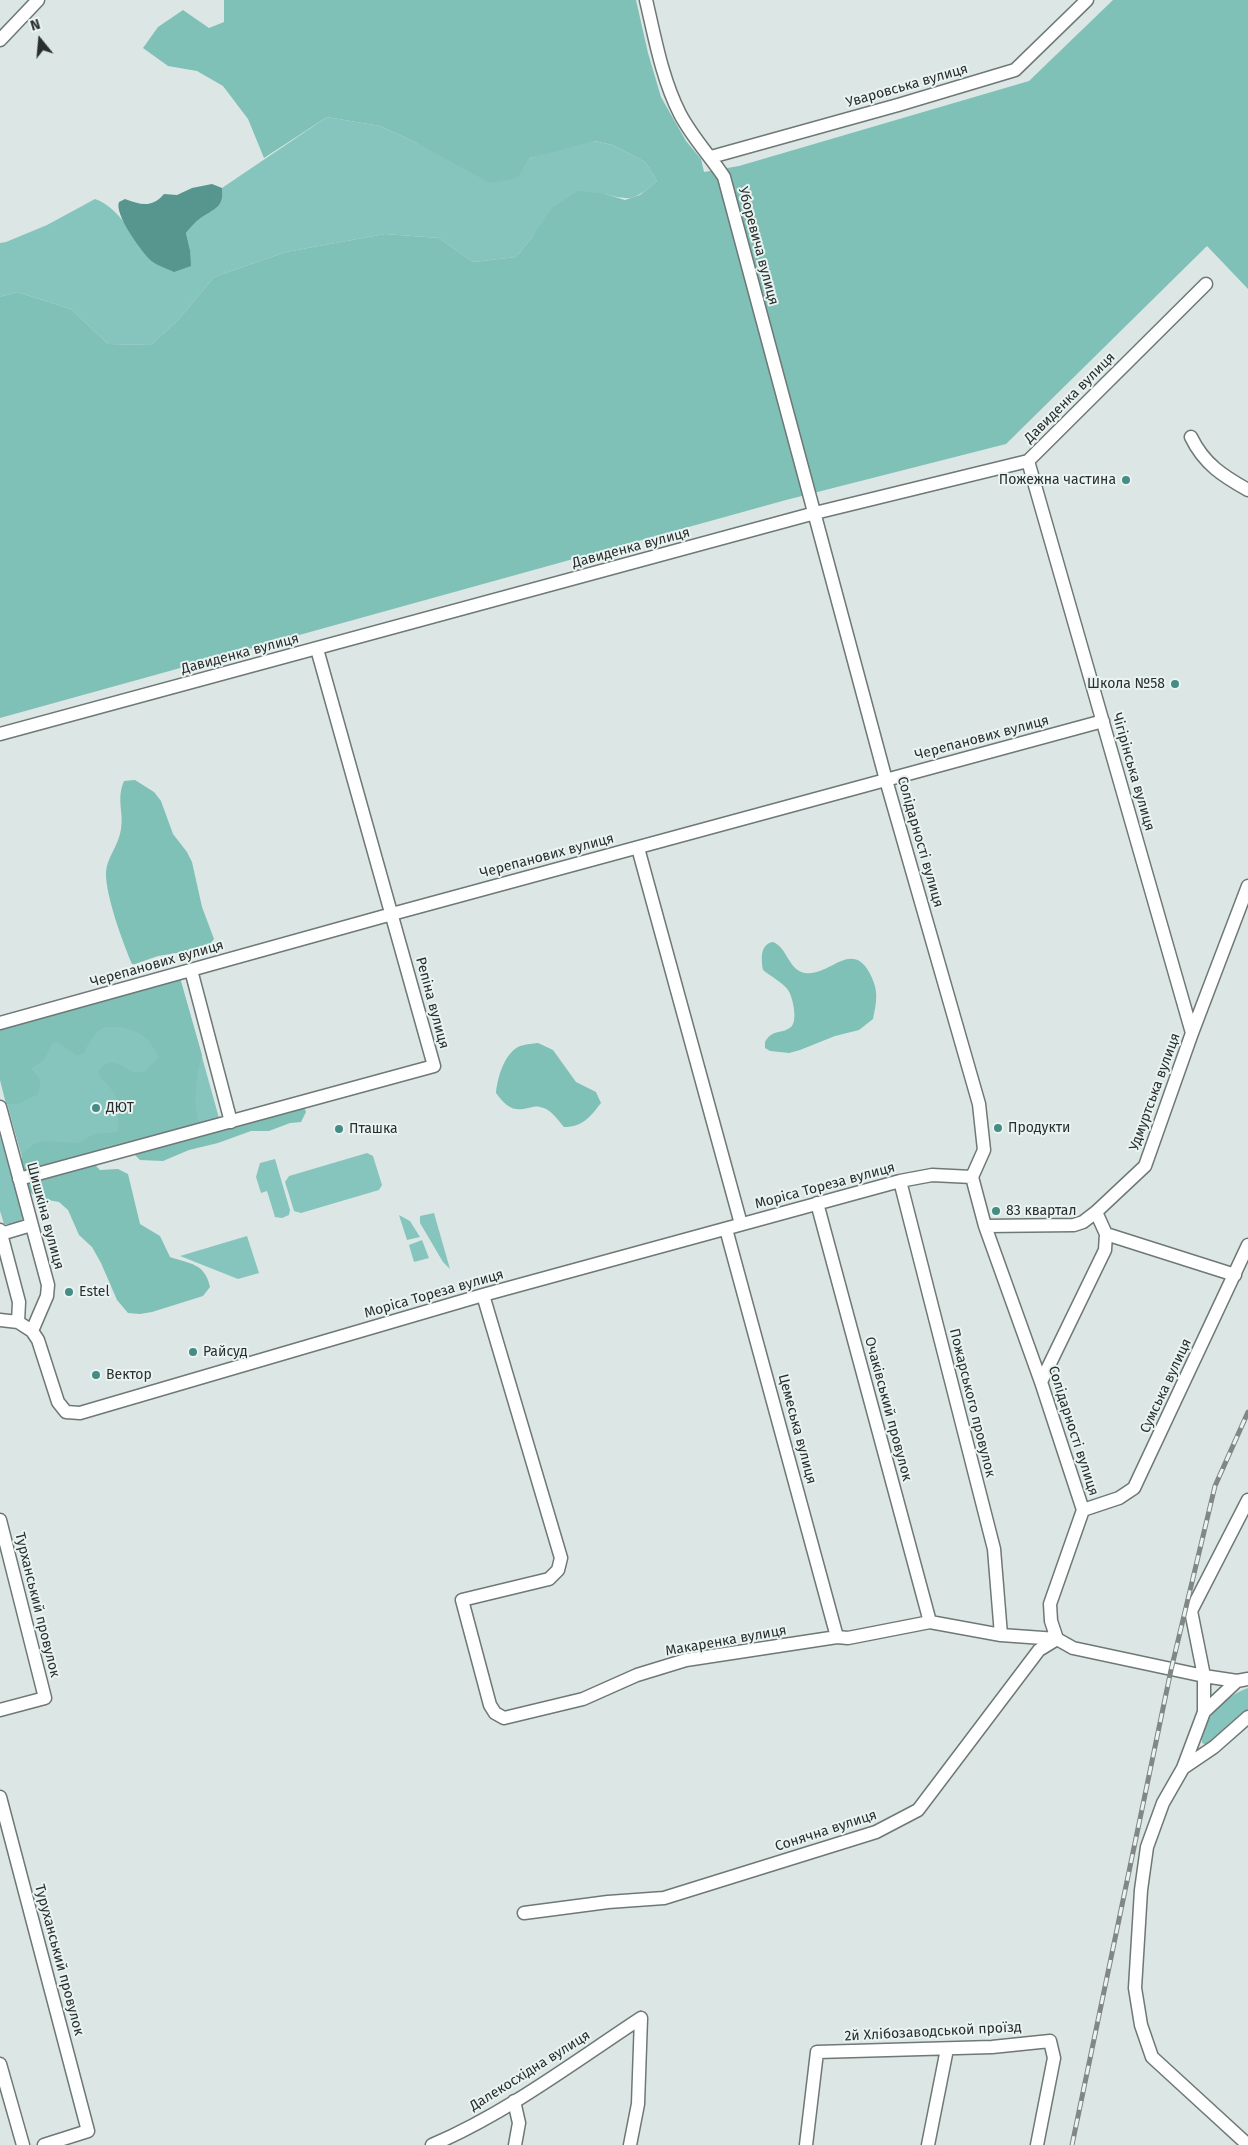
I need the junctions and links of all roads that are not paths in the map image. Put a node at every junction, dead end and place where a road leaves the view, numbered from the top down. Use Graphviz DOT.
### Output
graph roads {
  1 [pos="38,0"];
  2 [pos="646,0"];
  3 [pos="1087,0"];
  4 [pos="0,40"];
  5 [pos="711,157"];
  6 [pos="1206,284"];
  7 [pos="1191,437"];
  8 [pos="1028,461"];
  9 [pos="1248,490"];
  10 [pos="815,513"];
  11 [pos="317,649"];
  12 [pos="1103,720"];
  13 [pos="0,734"];
  14 [pos="886,780"];
  15 [pos="638,848"];
  16 [pos="1248,886"];
  17 [pos="392,914"];
  18 [pos="191,970"];
  19 [pos="0,1023"];
  20 [pos="1192,1033"];
  21 [pos="0,1107"];
  22 [pos="231,1122"];
  23 [pos="972,1177"];
  24 [pos="19,1179"];
  25 [pos="900,1181"];
  26 [pos="817,1203"];
  27 [pos="1096,1212"];
  28 [pos="741,1224"];
  29 [pos="31,1225"];
  30 [pos="985,1226"];
  31 [pos="726,1229"];
  32 [pos="1,1232"];
  33 [pos="1106,1234"];
  34 [pos="1248,1245"];
  35 [pos="4,1256"];
  36 [pos="1235,1275"];
  37 [pos="483,1295"];
  38 [pos="0,1320"];
  39 [pos="18,1322"];
  40 [pos="32,1330"];
  41 [pos="1041,1382"];
  42 [pos="1248,1500"];
  43 [pos="1083,1510"];
  44 [pos="0,1520"];
  45 [pos="930,1622"];
  46 [pos="1002,1635"];
  47 [pos="837,1637"];
  48 [pos="1057,1639"];
  49 [pos="1204,1676"];
  50 [pos="1243,1680"];
  51 [pos="0,1710"];
  52 [pos="1204,1712"];
  53 [pos="1248,1717"];
  54 [pos="1183,1768"];
  55 [pos="0,1797"];
  56 [pos="524,1913"];
  57 [pos="946,2049"];
  58 [pos="0,2064"];
  59 [pos="514,2101"];
  60 [pos="1248,2144"];
  61 [pos="23,2145"];
  62 [pos="44,2145"];
  63 [pos="432,2145"];
  64 [pos="515,2145"];
  65 [pos="630,2145"];
  66 [pos="806,2145"];
  67 [pos="928,2145"];
  68 [pos="1037,2145"];
  1 -- 4 [label="street"];
  2 -- 5 [label="street, Уборевича вулиця"];
  3 -- 5 [label="street, Уваровська вулиця"];
  5 -- 10 [label="street, Уборевича вулиця"];
  6 -- 8 [label="street, Давиденка вулиця"];
  7 -- 9 [label="street"];
  8 -- 10 [label="street, Давиденка вулиця"];
  8 -- 12 [label="street, Чiгiрiнська вулиця"];
  10 -- 11 [label="street, Давиденка вулиця"];
  10 -- 14 [label="street, Солідарності вулиця"];
  11 -- 13 [label="street, Давиденка вулиця"];
  11 -- 17 [label="street, Репiна вулиця"];
  12 -- 14 [label="street, Черепанових вулиця"];
  12 -- 20 [label="street, Чiгiрiнська вулиця"];
  14 -- 15 [label="street, Черепанових вулиця"];
  14 -- 23 [label="street, Солідарності вулиця"];
  15 -- 17 [label="street, Черепанових вулиця"];
  15 -- 28 [label="street"];
  16 -- 20 [label="street, Удмуртська вулиця"];
  17 -- 18 [label="street, Черепанових вулиця"];
  17 -- 22 [label="street, Репiна вулиця"];
  18 -- 19 [label="street, Черепанових вулиця"];
  18 -- 22 [label="street"];
  20 -- 27 [label="street, Удмуртська вулиця"];
  21 -- 24 [label="street, Шишкiна вулиця"];
  22 -- 24 [label="street, Репiна вулиця"];
  23 -- 25 [label="street, Моріса Тореза вулиця"];
  23 -- 30 [label="street, Солідарності вулиця"];
  24 -- 29 [label="street, Шишкiна вулиця"];
  25 -- 26 [label="street, Моріса Тореза вулиця"];
  25 -- 46 [label="street, Пожарського провулок"];
  26 -- 28 [label="street, Моріса Тореза вулиця"];
  26 -- 45 [label="street, Очакiвський провулок"];
  27 -- 30 [label="street, Удмуртська вулиця"];
  27 -- 33 [label="street"];
  28 -- 31 [label="street, Моріса Тореза вулиця"];
  29 -- 32 [label="street"];
  29 -- 40 [label="street, Шишкiна вулиця"];
  30 -- 41 [label="street, Солідарності вулиця"];
  31 -- 37 [label="street, Моріса Тореза вулиця"];
  31 -- 47 [label="street, Цемеська вулиця"];
  32 -- 35 [label="street"];
  33 -- 36 [label="street"];
  33 -- 41 [label="street"];
  34 -- 36 [label="street, Сумська вулиця"];
  35 -- 39 [label="street"];
  36 -- 43 [label="street, Сумська вулиця"];
  37 -- 40 [label="street, Моріса Тореза вулиця"];
  37 -- 47 [label="street, Макаренка вулиця"];
  38 -- 39 [label="street"];
  39 -- 40 [label="street"];
  41 -- 43 [label="street, Солідарності вулиця"];
  42 -- 49 [label="street"];
  43 -- 48 [label="street, Солідарності вулиця"];
  44 -- 51 [label="street, Турханський провулок"];
  45 -- 46 [label="street, Макаренка вулиця"];
  45 -- 47 [label="street, Макаренка вулиця"];
  46 -- 48 [label="street, Макаренка вулиця"];
  48 -- 49 [label="street"];
  48 -- 56 [label="street, Сонячна вулиця"];
  49 -- 50 [label="street"];
  49 -- 52 [label="street"];
  50 -- 52 [label="street"];
  52 -- 54 [label="street"];
  53 -- 54 [label="street"];
  54 -- 60 [label="street"];
  55 -- 62 [label="street, Туруханський провулок"];
  57 -- 66 [label="street, 2й Хлібозаводськой проїзд"];
  57 -- 67 [label="street"];
  57 -- 68 [label="street, 2й Хлібозаводськой проїзд"];
  58 -- 61 [label="street"];
  59 -- 63 [label="street, Далекосхідна вулиця"];
  59 -- 64 [label="street"];
  59 -- 65 [label="street, Далекосхідна вулиця"];
}
